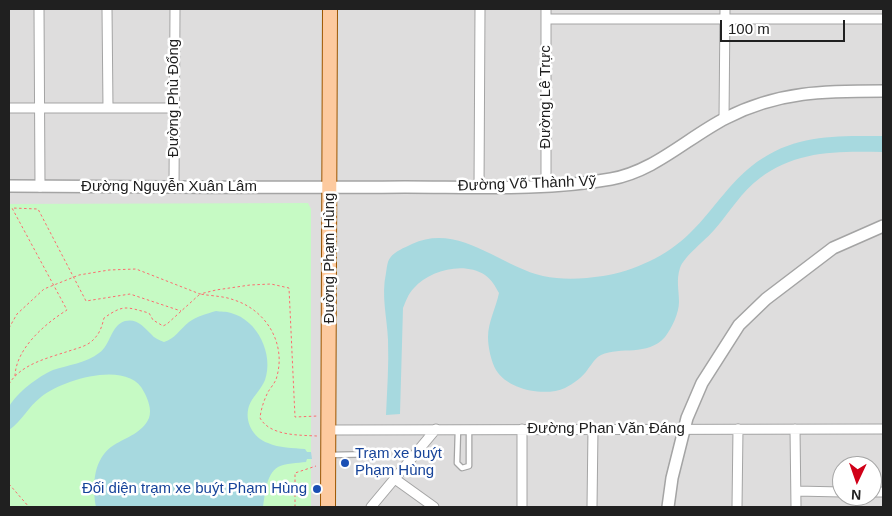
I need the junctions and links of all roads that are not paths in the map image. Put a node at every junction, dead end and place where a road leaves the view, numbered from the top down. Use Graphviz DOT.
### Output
graph roads {
  1 [pos="39,9"];
  2 [pos="107,9"];
  3 [pos="175,9"];
  4 [pos="330,9"];
  5 [pos="480,9"];
  6 [pos="546,9"];
  7 [pos="725,9"];
  8 [pos="546,19"];
  9 [pos="725,19"];
  10 [pos="883,19"];
  11 [pos="883,91"];
  12 [pos="9,108"];
  13 [pos="39,108"];
  14 [pos="108,108"];
  15 [pos="174,108"];
  16 [pos="724,119"];
  17 [pos="9,186"];
  18 [pos="40,186"];
  19 [pos="546,186"];
  20 [pos="174,187"];
  21 [pos="479,187"];
  22 [pos="330,188"];
  23 [pos="883,226"];
  24 [pos="684,428"];
  25 [pos="738,428"];
  26 [pos="436,429"];
  27 [pos="522,429"];
  28 [pos="593,429"];
  29 [pos="795,429"];
  30 [pos="883,429"];
  31 [pos="458,430"];
  32 [pos="469,430"];
  33 [pos="324,433"];
  34 [pos="380,454"];
  35 [pos="329,459"];
  36 [pos="395,479"];
  37 [pos="796,491"];
  38 [pos="832,492"];
  39 [pos="328,507"];
  40 [pos="371,507"];
  41 [pos="434,507"];
  42 [pos="522,507"];
  43 [pos="592,507"];
  44 [pos="668,507"];
  45 [pos="737,507"];
  46 [pos="796,507"];
  1 -- 13 [label="street"];
  2 -- 14 [label="street"];
  3 -- 15 [label="street, Đường Phù Đổng"];
  4 -- 22 [label="main road, Đường Phạm Hùng"];
  5 -- 21 [label="street"];
  6 -- 8 [label="street, Đường Lê Trực"];
  7 -- 9 [label="street"];
  8 -- 9 [label="street"];
  8 -- 19 [label="street, Đường Lê Trực"];
  9 -- 10 [label="street"];
  9 -- 16 [label="street"];
  11 -- 16 [label="street, Đường Võ Thành Vỹ"];
  12 -- 13 [label="street"];
  13 -- 14 [label="street"];
  13 -- 18 [label="street"];
  14 -- 15 [label="street"];
  15 -- 20 [label="street, Đường Phù Đổng"];
  16 -- 19 [label="street, Đường Võ Thành Vỹ"];
  17 -- 18 [label="street, Đường Nguyễn Xuân Lâm"];
  18 -- 20 [label="street, Đường Nguyễn Xuân Lâm"];
  19 -- 21 [label="street, Đường Võ Thành Vỹ"];
  20 -- 22 [label="street, Đường Nguyễn Xuân Lâm"];
  21 -- 22 [label="street, Đường Võ Thành Vỹ"];
  22 -- 33 [label="main road, Đường Phạm Hùng"];
  23 -- 24 [label="street"];
  24 -- 25 [label="street, Đường Phan Văn Đáng"];
  24 -- 28 [label="street, Đường Phan Văn Đáng"];
  24 -- 44 [label="street"];
  25 -- 29 [label="street, Đường Phan Văn Đáng"];
  25 -- 45 [label="street"];
  26 -- 31 [label="street, Đường Phan Văn Đáng"];
  26 -- 33 [label="street, Đường Phan Văn Đáng"];
  26 -- 36 [label="street"];
  27 -- 28 [label="street, Đường Phan Văn Đáng"];
  27 -- 32 [label="street, Đường Phan Văn Đáng"];
  27 -- 42 [label="street"];
  28 -- 43 [label="street"];
  29 -- 30 [label="street, Đường Phan Văn Đáng"];
  29 -- 37 [label="street"];
  31 -- 32 [label="street, Đường Phan Văn Đáng"];
  31 -- 32 [label="lane"];
  33 -- 35 [label="main road, Đường Phạm Hùng"];
  34 -- 35 [label="lane"];
  35 -- 39 [label="main road, Đường Phạm Hùng"];
  36 -- 40 [label="street"];
  36 -- 41 [label="street"];
  37 -- 38 [label="street"];
  37 -- 46 [label="street"];
}
